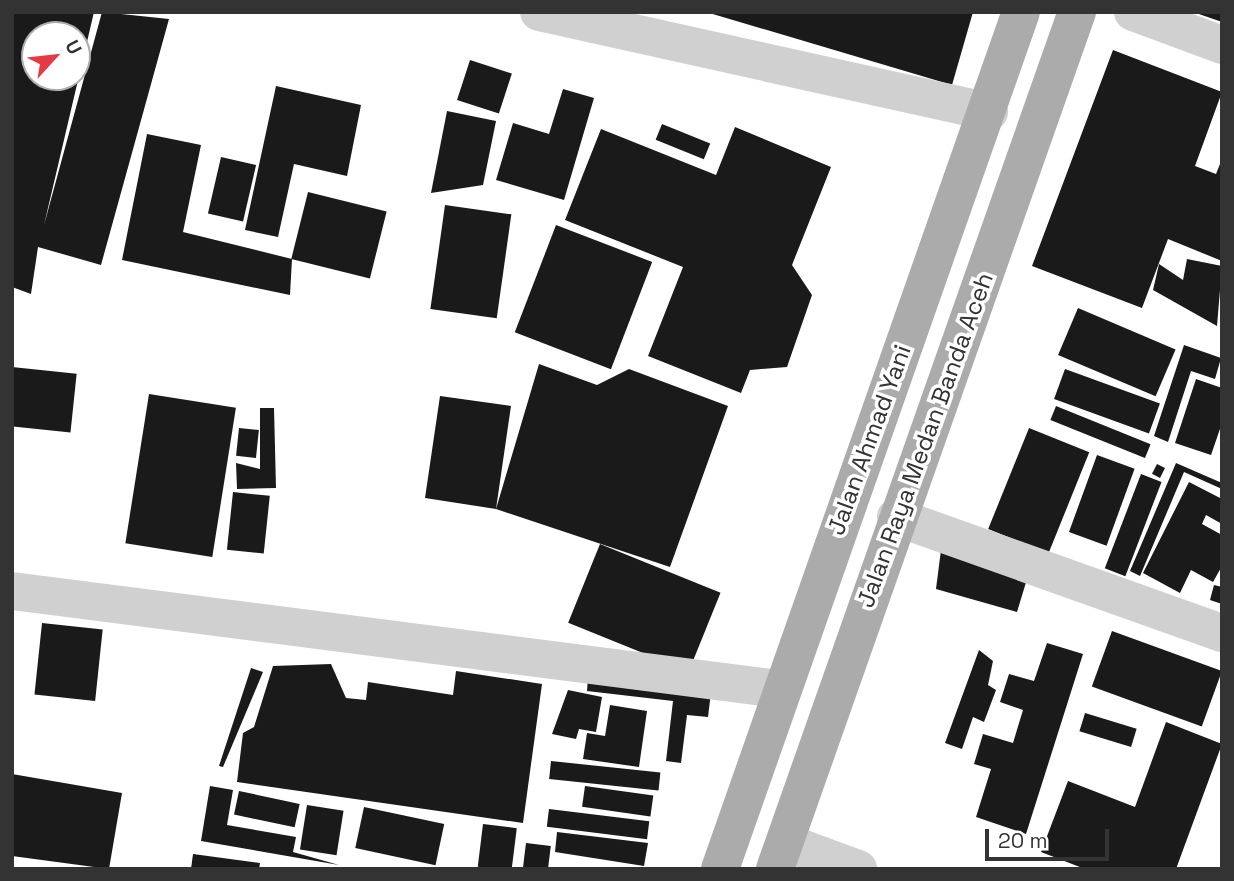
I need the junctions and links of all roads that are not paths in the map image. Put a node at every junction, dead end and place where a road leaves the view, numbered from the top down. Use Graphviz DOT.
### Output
graph roads {
  1 [pos="539,12"];
  2 [pos="1021,12"];
  3 [pos="1077,12"];
  4 [pos="1133,12"];
  5 [pos="1222,46"];
  6 [pos="989,112"];
  7 [pos="896,517"];
  8 [pos="12,591"];
  9 [pos="1222,633"];
  10 [pos="779,689"];
  11 [pos="780,855"];
  12 [pos="720,869"];
  13 [pos="858,869"];
  1 -- 6 [label="street"];
  2 -- 6 [label="main road, Jalan Ahmad Yani"];
  3 -- 7 [label="main road, Jalan Raya Medan Banda Aceh"];
  4 -- 5 [label="street"];
  6 -- 10 [label="main road, Jalan Ahmad Yani"];
  7 -- 9 [label="street"];
  7 -- 11 [label="main road, Jalan Raya Medan Banda Aceh"];
  8 -- 10 [label="street"];
  10 -- 12 [label="main road, Jalan Ahmad Yani"];
  11 -- 13 [label="street"];
}
